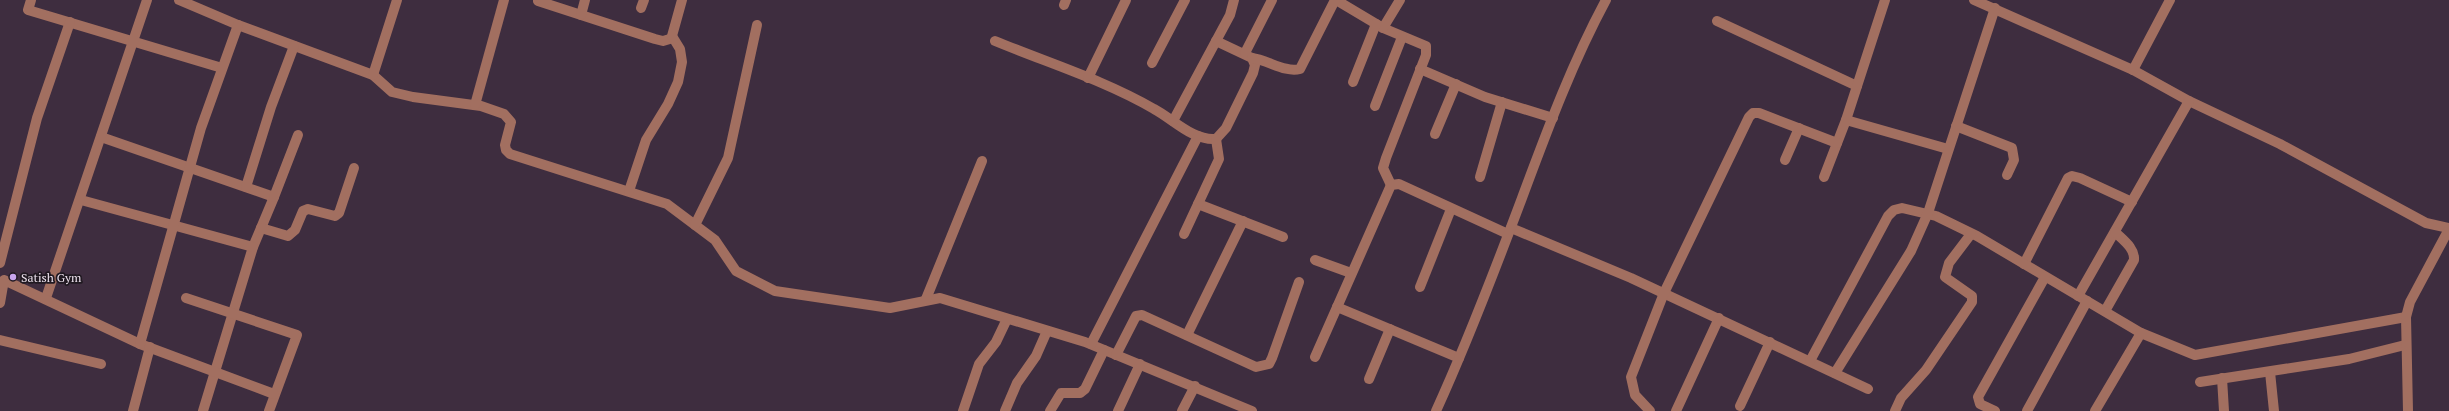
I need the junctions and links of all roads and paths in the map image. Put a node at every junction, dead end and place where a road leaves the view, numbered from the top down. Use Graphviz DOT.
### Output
graph roads {
  1 [pos="31,0"];
  2 [pos="147,0"];
  3 [pos="179,0"];
  4 [pos="397,0"];
  5 [pos="504,0"];
  6 [pos="585,0"];
  7 [pos="682,0"];
  8 [pos="1185,0"];
  9 [pos="1234,0"];
  10 [pos="1272,0"];
  11 [pos="1335,0"];
  12 [pos="1400,0"];
  13 [pos="1606,0"];
  14 [pos="1885,0"];
  15 [pos="1974,0"];
  16 [pos="2170,0"];
  17 [pos="538,1"];
  18 [pos="1122,1"];
  19 [pos="1995,8"];
  20 [pos="580,15"];
  21 [pos="1716,21"];
  22 [pos="70,22"];
  23 [pos="238,25"];
  24 [pos="757,25"];
  25 [pos="1379,26"];
  26 [pos="1402,37"];
  27 [pos="673,38"];
  28 [pos="995,41"];
  29 [pos="1216,41"];
  30 [pos="133,42"];
  31 [pos="294,46"];
  32 [pos="1248,56"];
  33 [pos="1152,63"];
  34 [pos="222,68"];
  35 [pos="1420,70"];
  36 [pos="2133,70"];
  37 [pos="373,75"];
  38 [pos="1088,78"];
  39 [pos="1353,82"];
  40 [pos="1456,84"];
  41 [pos="1857,86"];
  42 [pos="2189,101"];
  43 [pos="1502,102"];
  44 [pos="475,105"];
  45 [pos="1376,106"];
  46 [pos="1553,118"];
  47 [pos="1846,120"];
  48 [pos="1173,121"];
  49 [pos="1956,126"];
  50 [pos="1799,128"];
  51 [pos="1434,134"];
  52 [pos="298,135"];
  53 [pos="1198,136"];
  54 [pos="101,137"];
  55 [pos="1216,139"];
  56 [pos="1837,143"];
  57 [pos="1948,149"];
  58 [pos="1785,160"];
  59 [pos="982,161"];
  60 [pos="354,168"];
  61 [pos="191,170"];
  62 [pos="2007,175"];
  63 [pos="1480,177"];
  64 [pos="1824,177"];
  65 [pos="1390,186"];
  66 [pos="246,187"];
  67 [pos="629,191"];
  68 [pos="274,197"];
  69 [pos="81,200"];
  70 [pos="2132,202"];
  71 [pos="1198,204"];
  72 [pos="1451,209"];
  73 [pos="1928,214"];
  74 [pos="1243,221"];
  75 [pos="695,225"];
  76 [pos="173,227"];
  77 [pos="260,228"];
  78 [pos="2449,229"];
  79 [pos="1510,231"];
  80 [pos="2115,232"];
  81 [pos="1184,234"];
  82 [pos="1971,234"];
  83 [pos="1283,237"];
  84 [pos="252,247"];
  85 [pos="1315,260"];
  86 [pos="0,263"];
  87 [pos="2024,264"];
  88 [pos="1351,273"];
  89 [pos="2045,277"];
  90 [pos="2,278"];
  91 [pos="1299,282"];
  92 [pos="1420,287"];
  93 [pos="1664,293"];
  94 [pos="46,298"];
  95 [pos="186,298"];
  96 [pos="2083,298"];
  97 [pos="926,299"];
  98 [pos="0,303"];
  99 [pos="1337,307"];
  100 [pos="2105,311"];
  101 [pos="234,313"];
  102 [pos="2406,317"];
  103 [pos="1719,318"];
  104 [pos="1007,319"];
  105 [pos="1390,329"];
  106 [pos="1047,331"];
  107 [pos="2141,333"];
  108 [pos="1187,335"];
  109 [pos="0,340"];
  110 [pos="1770,342"];
  111 [pos="140,344"];
  112 [pos="1091,344"];
  113 [pos="2405,345"];
  114 [pos="150,347"];
  115 [pos="1104,350"];
  116 [pos="1116,355"];
  117 [pos="1315,357"];
  118 [pos="1459,358"];
  119 [pos="1810,361"];
  120 [pos="102,364"];
  121 [pos="1140,364"];
  122 [pos="217,372"];
  123 [pos="2270,372"];
  124 [pos="1835,373"];
  125 [pos="2222,378"];
  126 [pos="1369,379"];
  127 [pos="2200,382"];
  128 [pos="1195,386"];
  129 [pos="1868,389"];
  130 [pos="274,394"];
  131 [pos="1740,406"];
  132 [pos="966,410"];
  133 [pos="133,411"];
  134 [pos="203,411"];
  135 [pos="269,411"];
  136 [pos="1004,411"];
  137 [pos="1050,411"];
  138 [pos="1118,411"];
  139 [pos="1182,411"];
  140 [pos="1252,411"];
  141 [pos="1436,411"];
  142 [pos="1650,411"];
  143 [pos="1676,411"];
  144 [pos="1895,411"];
  145 [pos="1995,411"];
  146 [pos="2027,411"];
  147 [pos="2095,411"];
  148 [pos="2224,411"];
  149 [pos="2274,411"];
  150 [pos="2408,411"];
  1 -- 22 [label="street"];
  2 -- 30 [label="street"];
  3 -- 23 [label="street"];
  4 -- 37 [label="street"];
  5 -- 44 [label="street"];
  6 -- 20 [label="street"];
  7 -- 27 [label="street"];
  8 -- 33 [label="street"];
  9 -- 29 [label="street"];
  10 -- 32 [label="street"];
  11 -- 25 [label="street"];
  11 -- 32 [label="street"];
  12 -- 25 [label="street"];
  13 -- 46 [label="street"];
  14 -- 41 [label="street"];
  15 -- 19 [label="street"];
  16 -- 36 [label="street"];
  17 -- 20 [label="street"];
  18 -- 38 [label="street"];
  19 -- 36 [label="street"];
  19 -- 49 [label="street"];
  20 -- 27 [label="street"];
  21 -- 41 [label="street"];
  22 -- 30 [label="street"];
  22 -- 86 [label="street"];
  23 -- 31 [label="street"];
  23 -- 34 [label="street"];
  24 -- 75 [label="street"];
  25 -- 26 [label="street"];
  25 -- 39 [label="street"];
  26 -- 35 [label="street"];
  26 -- 45 [label="street"];
  27 -- 67 [label="street"];
  28 -- 38 [label="street"];
  29 -- 32 [label="street"];
  29 -- 48 [label="street"];
  30 -- 34 [label="street"];
  30 -- 54 [label="street"];
  31 -- 37 [label="street"];
  31 -- 66 [label="street"];
  32 -- 55 [label="street"];
  34 -- 61 [label="street"];
  35 -- 40 [label="street"];
  35 -- 65 [label="street"];
  36 -- 42 [label="street"];
  37 -- 44 [label="street"];
  38 -- 48 [label="street"];
  40 -- 43 [label="street"];
  40 -- 51 [label="street"];
  41 -- 47 [label="street"];
  42 -- 70 [label="street"];
  42 -- 78 [label="street"];
  43 -- 46 [label="street"];
  43 -- 63 [label="street"];
  44 -- 67 [label="street"];
  46 -- 79 [label="street"];
  47 -- 56 [label="street"];
  47 -- 57 [label="street"];
  48 -- 53 [label="street"];
  49 -- 57 [label="street"];
  49 -- 62 [label="street"];
  50 -- 56 [label="street"];
  50 -- 58 [label="street"];
  50 -- 93 [label="street"];
  52 -- 68 [label="street"];
  53 -- 55 [label="street"];
  53 -- 112 [label="street"];
  54 -- 61 [label="street"];
  54 -- 69 [label="street"];
  55 -- 71 [label="street"];
  56 -- 64 [label="street"];
  57 -- 73 [label="street"];
  59 -- 97 [label="street"];
  60 -- 77 [label="street"];
  61 -- 66 [label="street"];
  61 -- 76 [label="street"];
  65 -- 72 [label="street"];
  65 -- 88 [label="street"];
  66 -- 68 [label="street"];
  67 -- 75 [label="street"];
  68 -- 77 [label="street"];
  69 -- 76 [label="street"];
  69 -- 94 [label="street"];
  70 -- 80 [label="street"];
  70 -- 87 [label="street"];
  71 -- 74 [label="street"];
  71 -- 81 [label="street"];
  72 -- 79 [label="street"];
  72 -- 92 [label="street"];
  73 -- 82 [label="street"];
  73 -- 119 [label="street"];
  73 -- 124 [label="street"];
  74 -- 83 [label="street"];
  74 -- 108 [label="street"];
  75 -- 97 [label="street"];
  76 -- 84 [label="street"];
  76 -- 111 [label="street"];
  77 -- 84 [label="street"];
  78 -- 102 [label="street"];
  79 -- 93 [label="street"];
  79 -- 118 [label="street"];
  80 -- 96 [label="street"];
  80 -- 100 [label="street"];
  82 -- 87 [label="street"];
  82 -- 144 [label="street"];
  84 -- 101 [label="street"];
  85 -- 88 [label="street"];
  87 -- 89 [label="street"];
  88 -- 99 [label="street"];
  89 -- 96 [label="street"];
  89 -- 145 [label="street"];
  90 -- 94 [label="street"];
  90 -- 98 [label="street"];
  91 -- 108 [label="street"];
  93 -- 103 [label="street"];
  93 -- 142 [label="street"];
  94 -- 111 [label="street"];
  95 -- 101 [label="street"];
  96 -- 100 [label="street"];
  96 -- 146 [label="street"];
  97 -- 104 [label="street"];
  99 -- 105 [label="street"];
  99 -- 117 [label="street"];
  100 -- 107 [label="street"];
  101 -- 122 [label="street"];
  101 -- 130 [label="street"];
  102 -- 107 [label="street"];
  102 -- 113 [label="street"];
  103 -- 110 [label="street"];
  103 -- 143 [label="street"];
  104 -- 106 [label="street"];
  104 -- 132 [label="street"];
  105 -- 118 [label="street"];
  105 -- 126 [label="street"];
  106 -- 112 [label="street"];
  106 -- 136 [label="street"];
  107 -- 147 [label="street"];
  108 -- 116 [label="street"];
  109 -- 120 [label="street"];
  110 -- 119 [label="street"];
  110 -- 131 [label="street"];
  111 -- 114 [label="street"];
  112 -- 115 [label="street"];
  113 -- 123 [label="street"];
  113 -- 150 [label="street"];
  114 -- 122 [label="street"];
  114 -- 133 [label="street"];
  115 -- 116 [label="street"];
  115 -- 137 [label="street"];
  116 -- 121 [label="street"];
  118 -- 141 [label="street"];
  119 -- 124 [label="street"];
  121 -- 128 [label="street"];
  121 -- 138 [label="street"];
  122 -- 130 [label="street"];
  122 -- 134 [label="street"];
  123 -- 125 [label="street"];
  123 -- 149 [label="street"];
  124 -- 129 [label="street"];
  125 -- 127 [label="street"];
  125 -- 148 [label="street"];
  128 -- 139 [label="street"];
  128 -- 140 [label="street"];
  130 -- 135 [label="street"];
}
